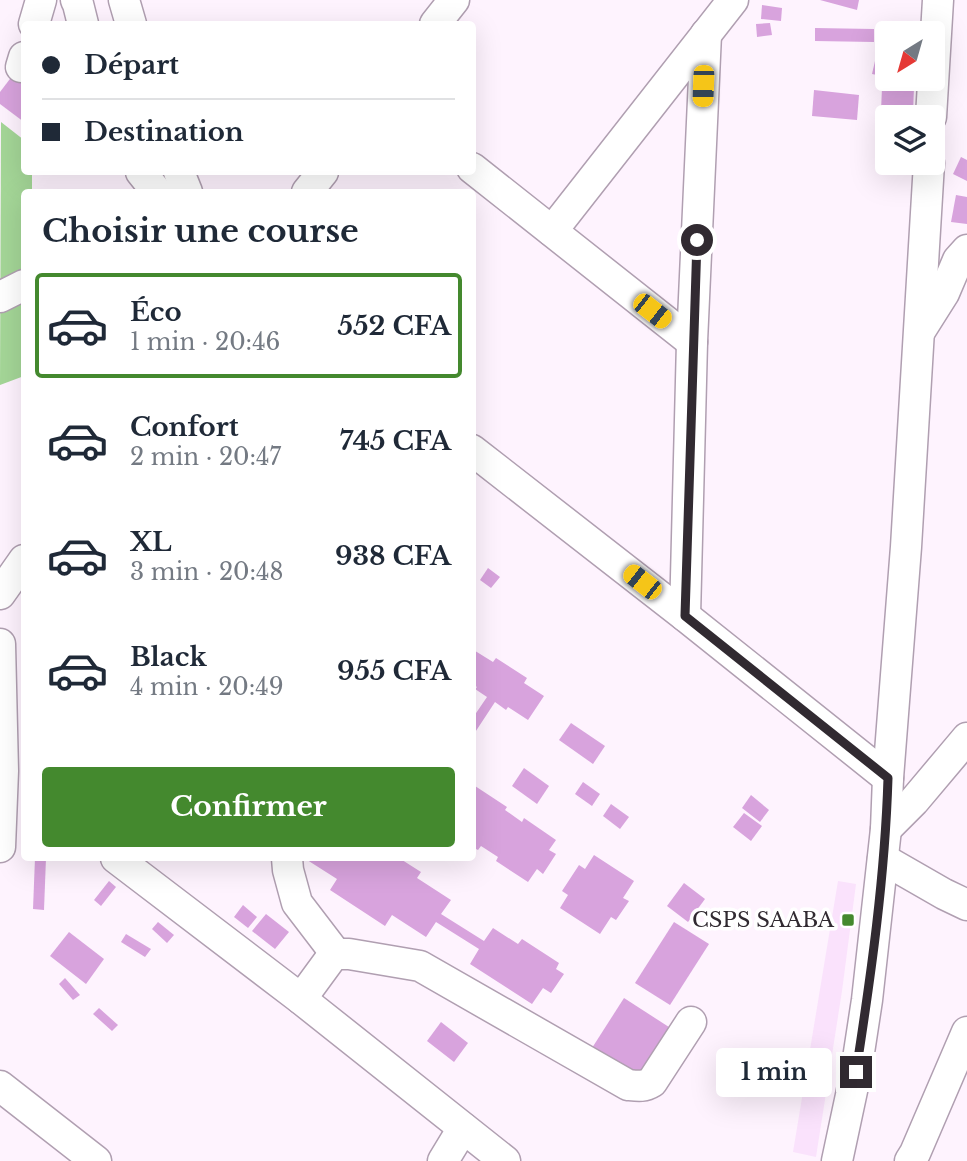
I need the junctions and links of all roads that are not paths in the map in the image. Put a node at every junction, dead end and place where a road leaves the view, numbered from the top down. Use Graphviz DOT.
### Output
graph roads {
  1 [pos="41,0"];
  2 [pos="76,0"];
  3 [pos="124,0"];
  4 [pos="454,0"];
  5 [pos="733,0"];
  6 [pos="938,0"];
  7 [pos="35,21"];
  8 [pos="82,21"];
  9 [pos="130,21"];
  10 [pos="437,21"];
  11 [pos="706,34"];
  12 [pos="932,105"];
  13 [pos="476,171"];
  14 [pos="143,175"];
  15 [pos="321,175"];
  16 [pos="928,175"];
  17 [pos="155,189"];
  18 [pos="309,189"];
  19 [pos="552,231"];
  20 [pos="967,250"];
  21 [pos="21,286"];
  22 [pos="0,297"];
  23 [pos="918,334"];
  24 [pos="692,342"];
  25 [pos="476,453"];
  26 [pos="685,616"];
  27 [pos="0,644"];
  28 [pos="967,738"];
  29 [pos="888,778"];
  30 [pos="14,779"];
  31 [pos="886,828"];
  32 [pos="0,847"];
  33 [pos="883,859"];
  34 [pos="120,861"];
  35 [pos="287,861"];
  36 [pos="967,905"];
  37 [pos="336,954"];
  38 [pos="301,999"];
  39 [pos="691,1022"];
  40 [pos="967,1032"];
  41 [pos="0,1086"];
  42 [pos="967,1089"];
  43 [pos="937,1103"];
  44 [pos="463,1128"];
  45 [pos="96,1161"];
  46 [pos="443,1161"];
  47 [pos="505,1161"];
  48 [pos="837,1161"];
  49 [pos="910,1161"];
  1 -- 7 [label="street"];
  2 -- 8 [label="street"];
  3 -- 9 [label="street"];
  4 -- 10 [label="street"];
  5 -- 11 [label="street"];
  6 -- 12 [label="street"];
  11 -- 19 [label="street"];
  11 -- 24 [label="street"];
  13 -- 19 [label="street"];
  14 -- 17 [label="street"];
  15 -- 18 [label="street"];
  16 -- 23 [label="street"];
  19 -- 24 [label="street"];
  20 -- 23 [label="street"];
  21 -- 22 [label="street"];
  23 -- 29 [label="street"];
  24 -- 26 [label="street"];
  25 -- 26 [label="street"];
  26 -- 29 [label="street"];
  27 -- 30 [label="street"];
  28 -- 31 [label="street"];
  29 -- 31 [label="street"];
  30 -- 32 [label="street"];
  31 -- 33 [label="street"];
  33 -- 36 [label="street"];
  33 -- 48 [label="street"];
  34 -- 38 [label="street"];
  35 -- 37 [label="street"];
  37 -- 38 [label="street"];
  37 -- 39 [label="street"];
  38 -- 44 [label="street"];
  40 -- 43 [label="street"];
  41 -- 45 [label="street"];
  42 -- 43 [label="street"];
  43 -- 49 [label="street"];
  44 -- 46 [label="street"];
  44 -- 47 [label="street"];
}
